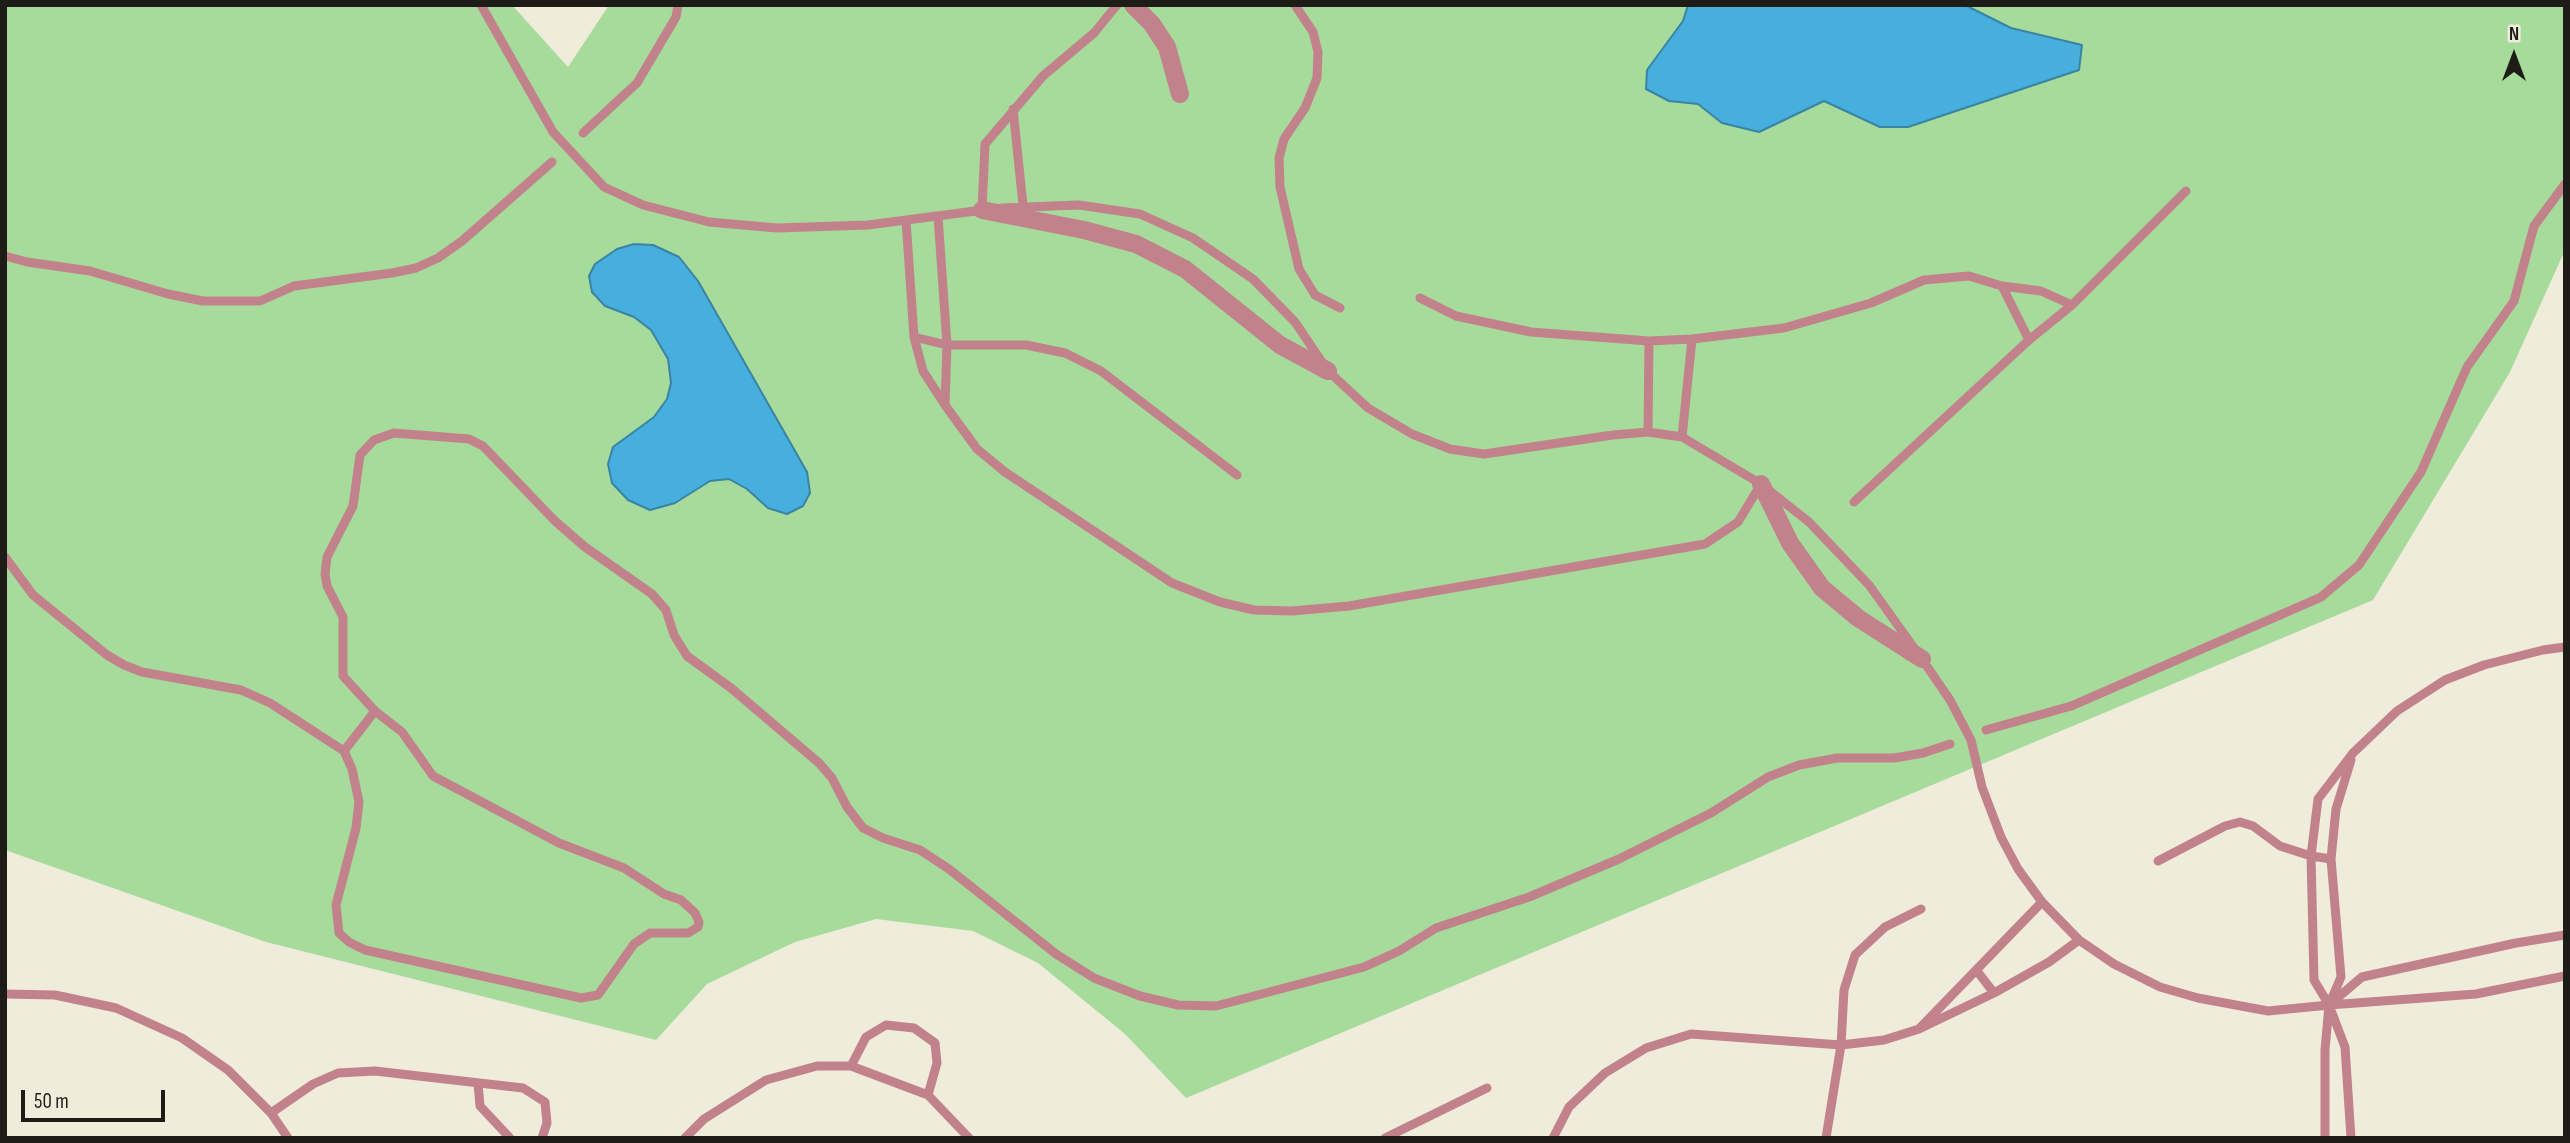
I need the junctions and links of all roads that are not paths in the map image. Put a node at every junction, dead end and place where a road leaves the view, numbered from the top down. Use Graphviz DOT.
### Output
graph roads {
  1 [pos="481,5"];
  2 [pos="678,5"];
  3 [pos="1117,5"];
  4 [pos="1133,5"];
  5 [pos="1295,5"];
  6 [pos="1180,94"];
  7 [pos="1013,109"];
  8 [pos="583,133"];
  9 [pos="552,162"];
  10 [pos="2565,184"];
  11 [pos="2186,191"];
  12 [pos="1023,205"];
  13 [pos="982,210"];
  14 [pos="938,216"];
  15 [pos="906,220"];
  16 [pos="5,256"];
  17 [pos="2002,286"];
  18 [pos="1420,298"];
  19 [pos="2072,305"];
  20 [pos="1340,308"];
  21 [pos="914,337"];
  22 [pos="1692,340"];
  23 [pos="2029,340"];
  24 [pos="1649,341"];
  25 [pos="947,345"];
  26 [pos="1328,371"];
  27 [pos="945,405"];
  28 [pos="1648,432"];
  29 [pos="1682,437"];
  30 [pos="1237,475"];
  31 [pos="1761,484"];
  32 [pos="1854,502"];
  33 [pos="5,557"];
  34 [pos="2565,648"];
  35 [pos="1922,659"];
  36 [pos="375,711"];
  37 [pos="1986,730"];
  38 [pos="1950,744"];
  39 [pos="344,751"];
  40 [pos="2353,753"];
  41 [pos="2311,856"];
  42 [pos="2331,859"];
  43 [pos="2158,861"];
  44 [pos="2042,902"];
  45 [pos="1921,909"];
  46 [pos="2565,935"];
  47 [pos="2078,940"];
  48 [pos="1977,971"];
  49 [pos="2565,976"];
  50 [pos="1994,993"];
  51 [pos="5,994"];
  52 [pos="2329,1005"];
  53 [pos="1919,1029"];
  54 [pos="1841,1045"];
  55 [pos="851,1066"];
  56 [pos="478,1084"];
  57 [pos="1487,1088"];
  58 [pos="929,1095"];
  59 [pos="271,1113"];
  60 [pos="288,1138"];
  61 [pos="510,1138"];
  62 [pos="542,1138"];
  63 [pos="685,1138"];
  64 [pos="969,1138"];
  65 [pos="1385,1138"];
  66 [pos="1553,1138"];
  67 [pos="1826,1138"];
  68 [pos="2325,1138"];
  69 [pos="2351,1138"];
  1 -- 15 [label="lane"];
  2 -- 8 [label="lane"];
  3 -- 7 [label="lane"];
  4 -- 6 [label="street"];
  5 -- 20 [label="lane"];
  7 -- 12 [label="lane"];
  7 -- 13 [label="lane"];
  9 -- 16 [label="lane"];
  10 -- 37 [label="lane"];
  11 -- 19 [label="lane"];
  12 -- 13 [label="lane"];
  12 -- 26 [label="lane"];
  13 -- 14 [label="lane"];
  13 -- 26 [label="street"];
  14 -- 15 [label="lane"];
  14 -- 25 [label="lane"];
  15 -- 21 [label="lane"];
  17 -- 19 [label="lane"];
  17 -- 22 [label="lane"];
  17 -- 23 [label="lane"];
  18 -- 24 [label="lane"];
  19 -- 23 [label="lane"];
  21 -- 25 [label="lane"];
  21 -- 27 [label="lane"];
  22 -- 24 [label="lane"];
  22 -- 29 [label="lane"];
  23 -- 32 [label="lane"];
  24 -- 28 [label="lane"];
  25 -- 27 [label="lane"];
  25 -- 30 [label="lane"];
  26 -- 28 [label="lane"];
  27 -- 31 [label="lane"];
  28 -- 29 [label="lane"];
  29 -- 31 [label="lane"];
  31 -- 35 [label="lane"];
  31 -- 35 [label="street"];
  33 -- 39 [label="lane"];
  34 -- 40 [label="lane"];
  35 -- 44 [label="lane"];
  36 -- 38 [label="lane"];
  36 -- 39 [label="lane"];
  36 -- 39 [label="lane"];
  40 -- 41 [label="lane"];
  40 -- 42 [label="lane"];
  41 -- 42 [label="lane"];
  41 -- 43 [label="lane"];
  41 -- 52 [label="lane"];
  42 -- 52 [label="lane"];
  44 -- 47 [label="lane"];
  44 -- 48 [label="lane"];
  45 -- 54 [label="lane"];
  46 -- 52 [label="lane"];
  47 -- 50 [label="lane"];
  47 -- 52 [label="lane"];
  48 -- 50 [label="lane"];
  48 -- 53 [label="lane"];
  49 -- 52 [label="lane"];
  50 -- 53 [label="lane"];
  51 -- 59 [label="lane"];
  52 -- 68 [label="lane"];
  52 -- 69 [label="lane"];
  53 -- 54 [label="lane"];
  54 -- 66 [label="lane"];
  54 -- 67 [label="lane"];
  55 -- 58 [label="lane"];
  55 -- 58 [label="lane"];
  55 -- 63 [label="lane"];
  56 -- 59 [label="lane"];
  56 -- 61 [label="lane"];
  56 -- 62 [label="lane"];
  57 -- 65 [label="lane"];
  58 -- 64 [label="lane"];
  59 -- 60 [label="lane"];
}
